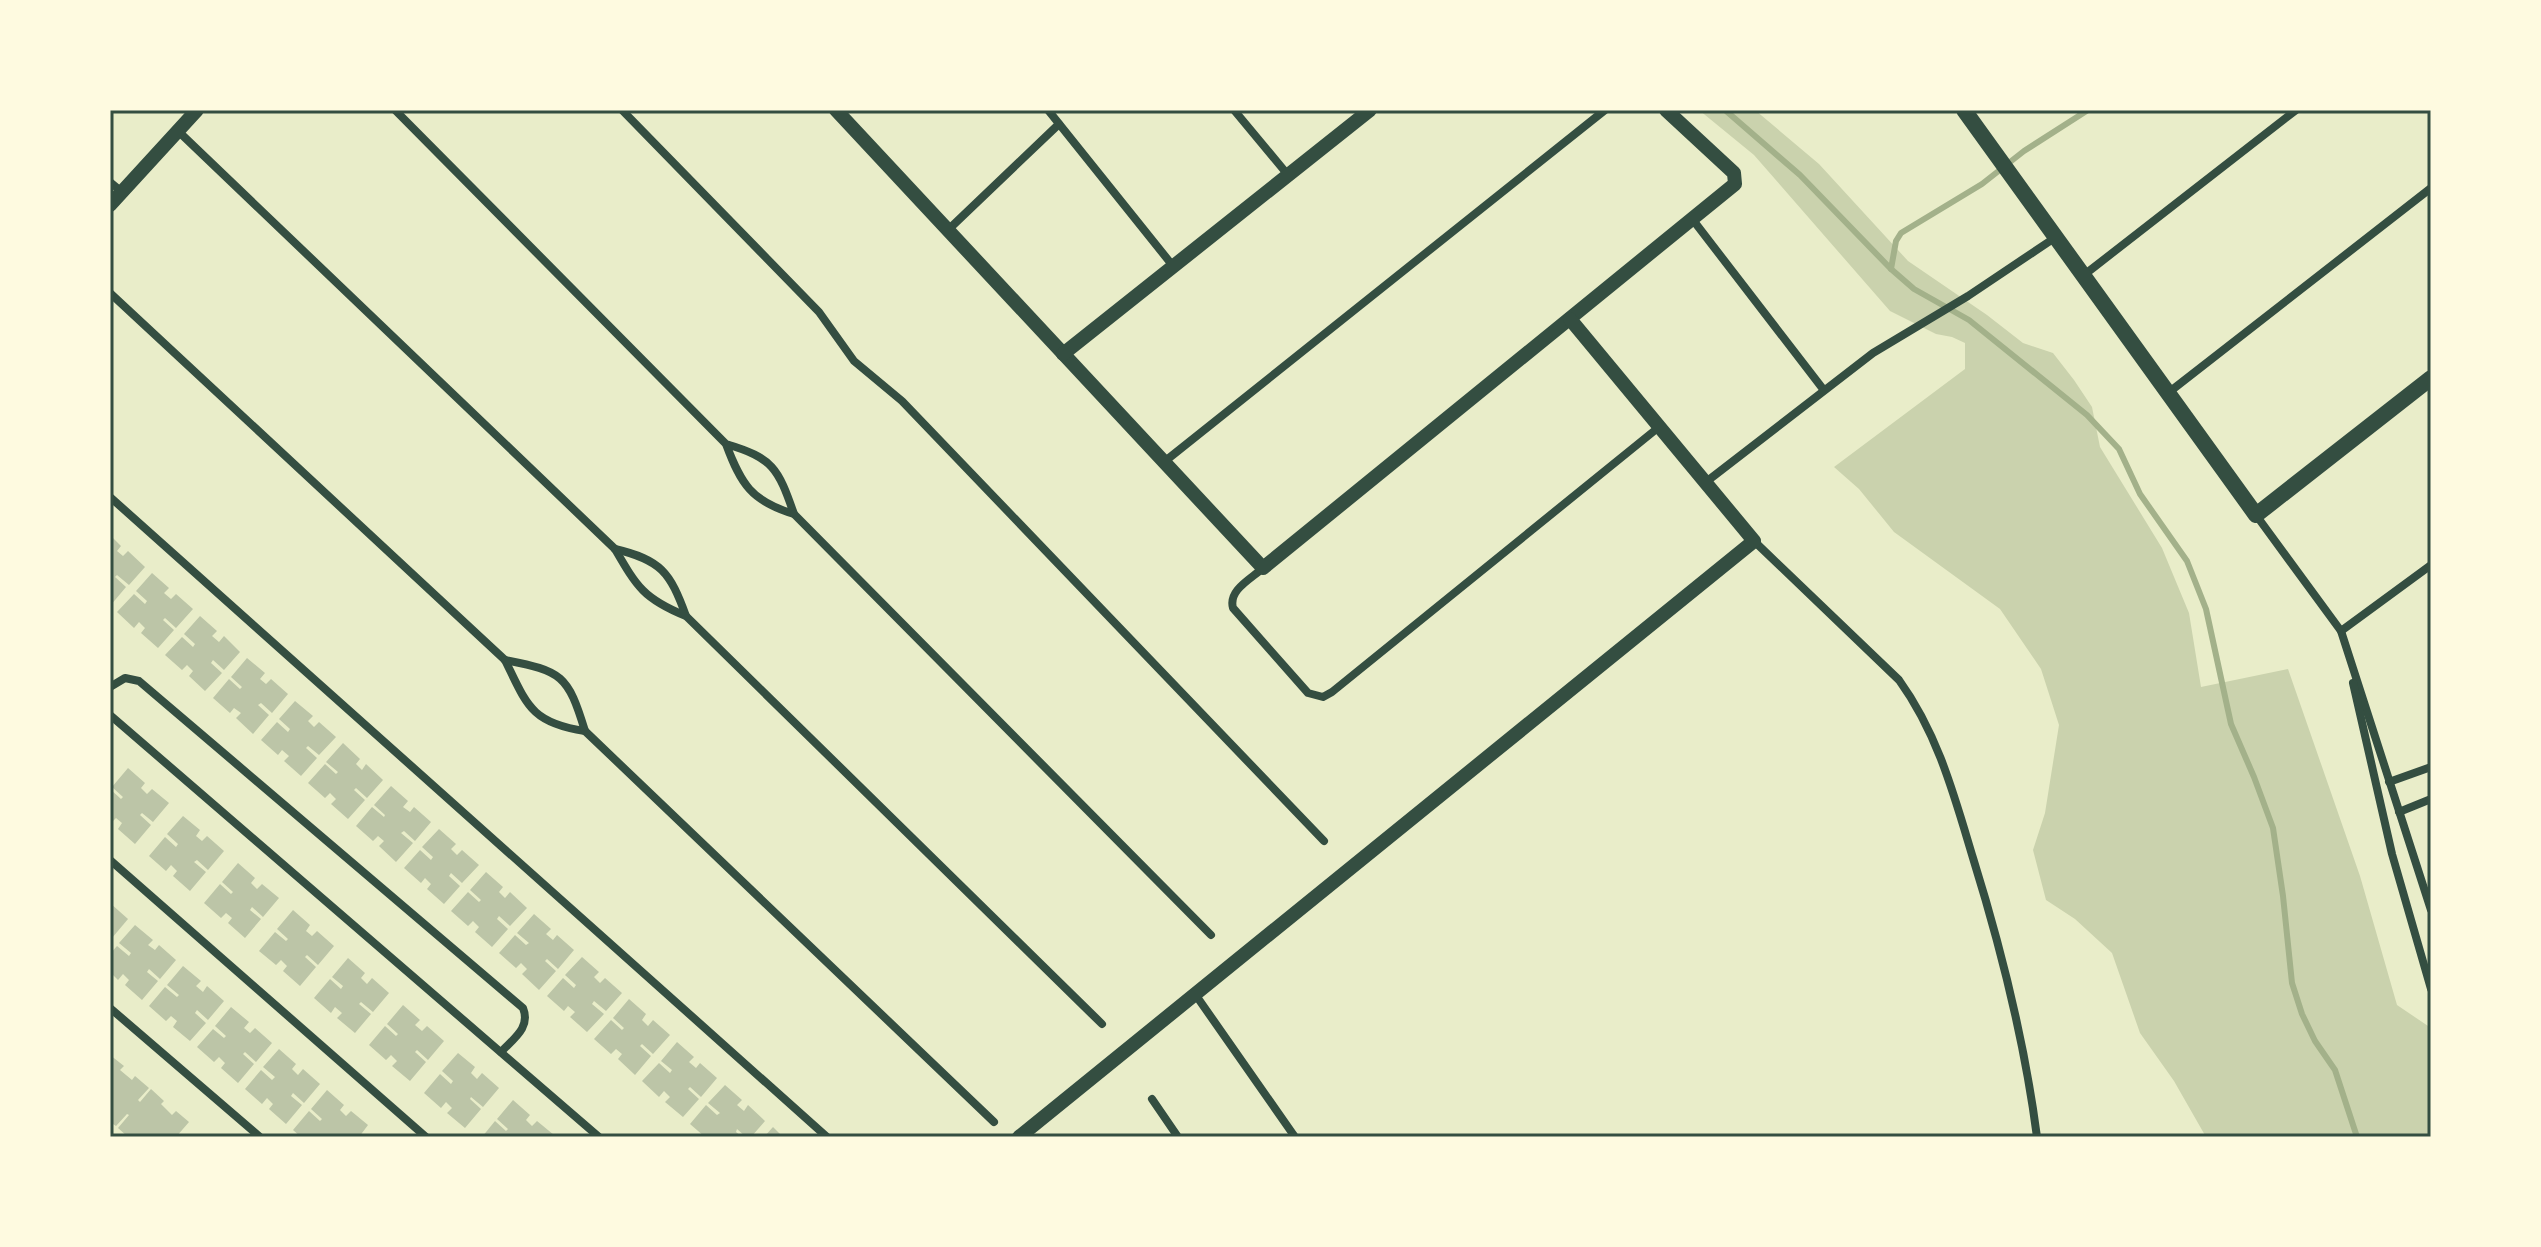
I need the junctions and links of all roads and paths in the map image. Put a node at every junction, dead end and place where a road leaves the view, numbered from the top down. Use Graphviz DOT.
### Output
graph roads {
  1 [pos="197,110"];
  2 [pos="395,110"];
  3 [pos="622,110"];
  4 [pos="836,110"];
  5 [pos="1048,110"];
  6 [pos="1234,110"];
  7 [pos="1370,110"];
  8 [pos="1605,110"];
  9 [pos="1666,110"];
  10 [pos="1964,110"];
  11 [pos="2296,110"];
  12 [pos="1059,124"];
  13 [pos="178,131"];
  14 [pos="1288,175"];
  15 [pos="110,182"];
  16 [pos="2431,188"];
  17 [pos="122,192"];
  18 [pos="110,205"];
  19 [pos="1693,220"];
  20 [pos="948,230"];
  21 [pos="2056,237"];
  22 [pos="1173,266"];
  23 [pos="2084,275"];
  24 [pos="110,293"];
  25 [pos="1570,319"];
  26 [pos="1063,354"];
  27 [pos="2431,378"];
  28 [pos="1823,389"];
  29 [pos="2168,393"];
  30 [pos="1659,427"];
  31 [pos="726,444"];
  32 [pos="1164,462"];
  33 [pos="1706,482"];
  34 [pos="110,497"];
  35 [pos="794,514"];
  36 [pos="2256,515"];
  37 [pos="1754,541"];
  38 [pos="615,549"];
  39 [pos="2431,565"];
  40 [pos="1263,568"];
  41 [pos="686,616"];
  42 [pos="2341,631"];
  43 [pos="505,660"];
  44 [pos="110,687"];
  45 [pos="110,715"];
  46 [pos="585,731"];
  47 [pos="2431,767"];
  48 [pos="2389,782"];
  49 [pos="2431,799"];
  50 [pos="2399,812"];
  51 [pos="1324,841"];
  52 [pos="110,860"];
  53 [pos="2431,910"];
  54 [pos="1211,935"];
  55 [pos="2431,989"];
  56 [pos="1195,994"];
  57 [pos="110,1008"];
  58 [pos="1102,1024"];
  59 [pos="501,1052"];
  60 [pos="1152,1099"];
  61 [pos="994,1122"];
  62 [pos="260,1137"];
  63 [pos="426,1137"];
  64 [pos="599,1137"];
  65 [pos="827,1137"];
  66 [pos="1019,1137"];
  67 [pos="1178,1137"];
  68 [pos="1295,1137"];
  69 [pos="2037,1137"];
  1 -- 13 [label="street"];
  2 -- 31 [label="street"];
  3 -- 51 [label="street"];
  4 -- 20 [label="street"];
  5 -- 12 [label="street"];
  6 -- 14 [label="street"];
  7 -- 14 [label="street"];
  8 -- 32 [label="street"];
  9 -- 19 [label="street"];
  10 -- 21 [label="main road"];
  11 -- 23 [label="street"];
  12 -- 20 [label="street"];
  12 -- 22 [label="street"];
  13 -- 17 [label="street"];
  13 -- 38 [label="street"];
  14 -- 22 [label="street"];
  15 -- 17 [label="street"];
  16 -- 29 [label="street"];
  17 -- 18 [label="street"];
  19 -- 25 [label="street"];
  19 -- 28 [label="street"];
  20 -- 26 [label="street"];
  21 -- 23 [label="main road"];
  21 -- 28 [label="street"];
  22 -- 26 [label="street"];
  23 -- 29 [label="main road"];
  24 -- 43 [label="street"];
  25 -- 30 [label="street"];
  25 -- 40 [label="street"];
  26 -- 32 [label="street"];
  27 -- 36 [label="main road"];
  28 -- 33 [label="street"];
  29 -- 36 [label="main road"];
  30 -- 33 [label="street"];
  30 -- 40 [label="street"];
  31 -- 35 [label="street"];
  31 -- 35 [label="street"];
  32 -- 40 [label="street"];
  33 -- 37 [label="street"];
  34 -- 65 [label="street"];
  35 -- 54 [label="street"];
  36 -- 42 [label="street"];
  37 -- 56 [label="street"];
  37 -- 69 [label="street"];
  38 -- 41 [label="street"];
  38 -- 41 [label="street"];
  39 -- 42 [label="street"];
  41 -- 58 [label="street"];
  42 -- 48 [label="street"];
  42 -- 55 [label="street"];
  43 -- 46 [label="street"];
  43 -- 46 [label="street"];
  44 -- 59 [label="street"];
  45 -- 59 [label="street"];
  46 -- 61 [label="street"];
  47 -- 48 [label="street"];
  48 -- 50 [label="street"];
  49 -- 50 [label="street"];
  50 -- 53 [label="street"];
  52 -- 63 [label="street"];
  56 -- 66 [label="street"];
  56 -- 68 [label="street"];
  57 -- 62 [label="street"];
  59 -- 64 [label="street"];
  60 -- 67 [label="street"];
}
